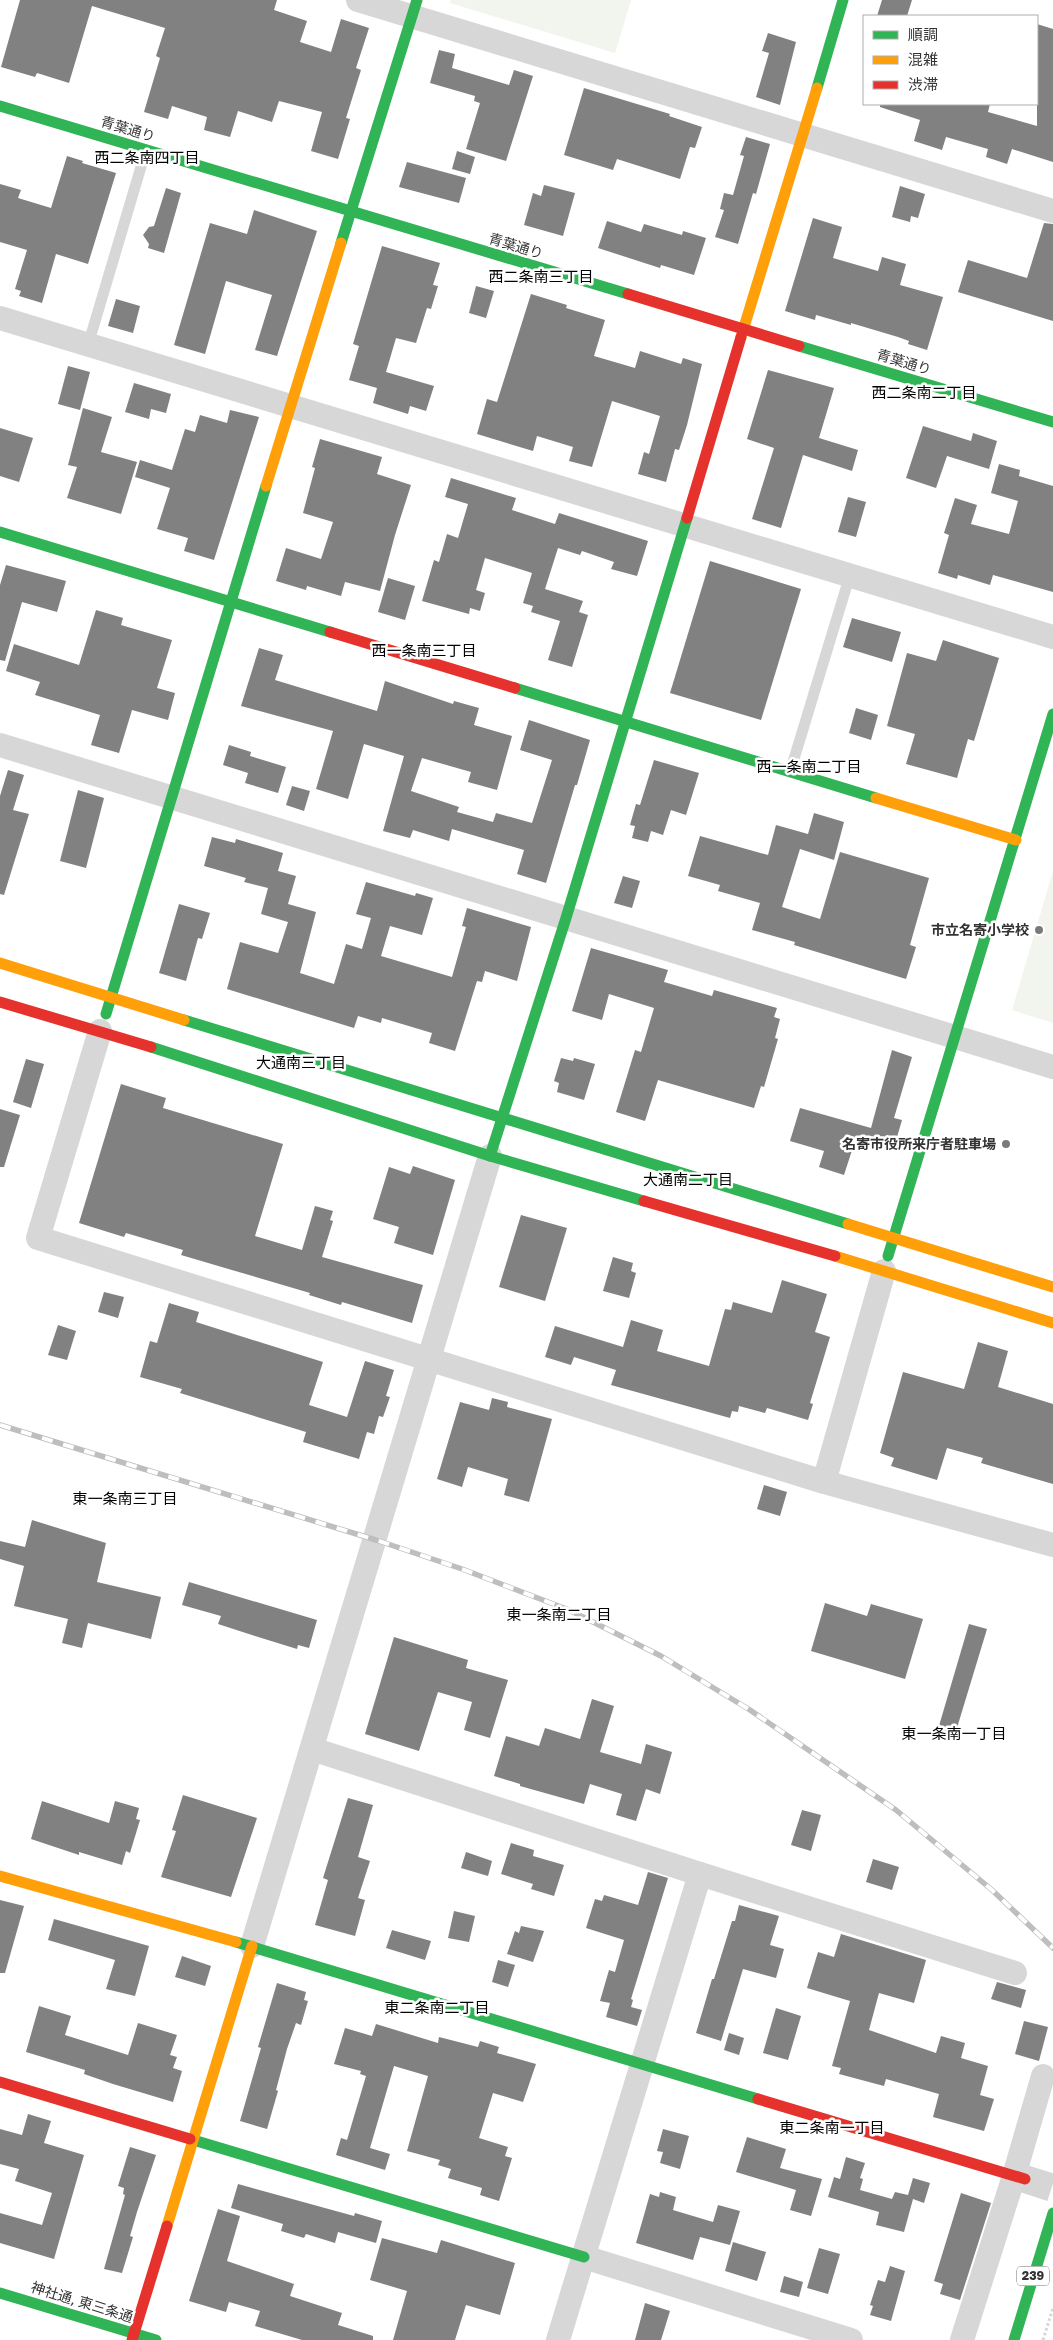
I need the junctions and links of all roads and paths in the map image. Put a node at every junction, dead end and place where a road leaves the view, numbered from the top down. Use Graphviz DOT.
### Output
graph roads {
  1 [pos="358,0"];
  2 [pos="843,0"];
  3 [pos="414,8"];
  4 [pos="0,106"];
  5 [pos="802,135"];
  6 [pos="146,150"];
  7 [pos="1053,211"];
  8 [pos="352,212"];
  9 [pos="0,318"];
  10 [pos="743,330"];
  11 [pos="88,345"];
  12 [pos="292,407"];
  13 [pos="1053,422"];
  14 [pos="684,525"];
  15 [pos="0,532"];
  16 [pos="850,575"];
  17 [pos="230,602"];
  18 [pos="1053,637"];
  19 [pos="1053,714"];
  20 [pos="625,722"];
  21 [pos="0,745"];
  22 [pos="790,772"];
  23 [pos="171,797"];
  24 [pos="1016,840"];
  25 [pos="566,918"];
  26 [pos="0,963"];
  27 [pos="111,996"];
  28 [pos="0,1002"];
  29 [pos="100,1031"];
  30 [pos="955,1037"];
  31 [pos="1053,1067"];
  32 [pos="502,1117"];
  33 [pos="490,1156"];
  34 [pos="894,1239"];
  35 [pos="884,1272"];
  36 [pos="1053,1287"];
  37 [pos="1053,1323"];
  38 [pos="430,1359"];
  39 [pos="824,1482"];
  40 [pos="1053,1545"];
  41 [pos="312,1749"];
  42 [pos="700,1874"];
  43 [pos="0,1876"];
  44 [pos="252,1946"];
  45 [pos="1015,1973"];
  46 [pos="642,2063"];
  47 [pos="1044,2076"];
  48 [pos="0,2082"];
  49 [pos="192,2140"];
  50 [pos="1020,2178"];
  51 [pos="1053,2213"];
  52 [pos="584,2257"];
  53 [pos="0,2293"];
  54 [pos="1053,2308"];
  55 [pos="133,2337"];
  56 [pos="156,2340"];
  57 [pos="558,2340"];
  58 [pos="851,2340"];
  59 [pos="962,2340"];
  60 [pos="1014,2340"];
  61 [pos="1043,2340"];
  1 -- 3 [label="street"];
  2 -- 5 [label="main road"];
  3 -- 5 [label="street"];
  3 -- 8 [label="main road"];
  4 -- 6 [label="main road, 青葉通り"];
  5 -- 7 [label="street"];
  5 -- 10 [label="main road"];
  6 -- 8 [label="main road, 青葉通り"];
  6 -- 11 [label="lane"];
  8 -- 10 [label="main road, 青葉通り"];
  8 -- 12 [label="main road"];
  9 -- 11 [label="street"];
  10 -- 13 [label="main road, 青葉通り"];
  10 -- 14 [label="main road"];
  11 -- 12 [label="street"];
  12 -- 14 [label="street"];
  12 -- 17 [label="main road"];
  14 -- 16 [label="street"];
  14 -- 20 [label="main road"];
  15 -- 17 [label="main road"];
  16 -- 18 [label="street"];
  16 -- 22 [label="lane"];
  17 -- 20 [label="main road"];
  17 -- 23 [label="main road"];
  19 -- 24 [label="main road"];
  20 -- 22 [label="main road"];
  20 -- 25 [label="main road"];
  21 -- 23 [label="street"];
  22 -- 24 [label="main road"];
  23 -- 25 [label="street"];
  23 -- 27 [label="main road"];
  24 -- 30 [label="main road"];
  25 -- 30 [label="street"];
  25 -- 32 [label="main road"];
  26 -- 27 [label="main road"];
  27 -- 29 [label="main road"];
  27 -- 32 [label="main road"];
  28 -- 29 [label="main road"];
  29 -- 33 [label="main road"];
  29 -- 38 [label="street"];
  30 -- 31 [label="street"];
  30 -- 34 [label="main road"];
  32 -- 33 [label="main road"];
  32 -- 34 [label="main road"];
  33 -- 35 [label="main road"];
  33 -- 38 [label="street"];
  34 -- 35 [label="main road"];
  34 -- 36 [label="main road"];
  35 -- 37 [label="main road"];
  35 -- 39 [label="street"];
  38 -- 39 [label="street"];
  38 -- 41 [label="street"];
  39 -- 40 [label="street"];
  41 -- 42 [label="street"];
  41 -- 44 [label="street"];
  42 -- 45 [label="street"];
  42 -- 46 [label="street"];
  43 -- 44 [label="main road"];
  44 -- 46 [label="main road"];
  44 -- 49 [label="main road"];
  46 -- 50 [label="main road"];
  46 -- 52 [label="street"];
  47 -- 50 [label="street"];
  48 -- 49 [label="main road"];
  49 -- 52 [label="main road"];
  49 -- 55 [label="main road"];
  50 -- 59 [label="street"];
  51 -- 60 [label="main road, 239"];
  52 -- 57 [label="street"];
  52 -- 58 [label="street"];
  53 -- 55 [label="main road, 神社通, 東三条通"];
  54 -- 61 [label="path"];
  55 -- 56 [label="main road, 神社通, 東三条通"];
}
